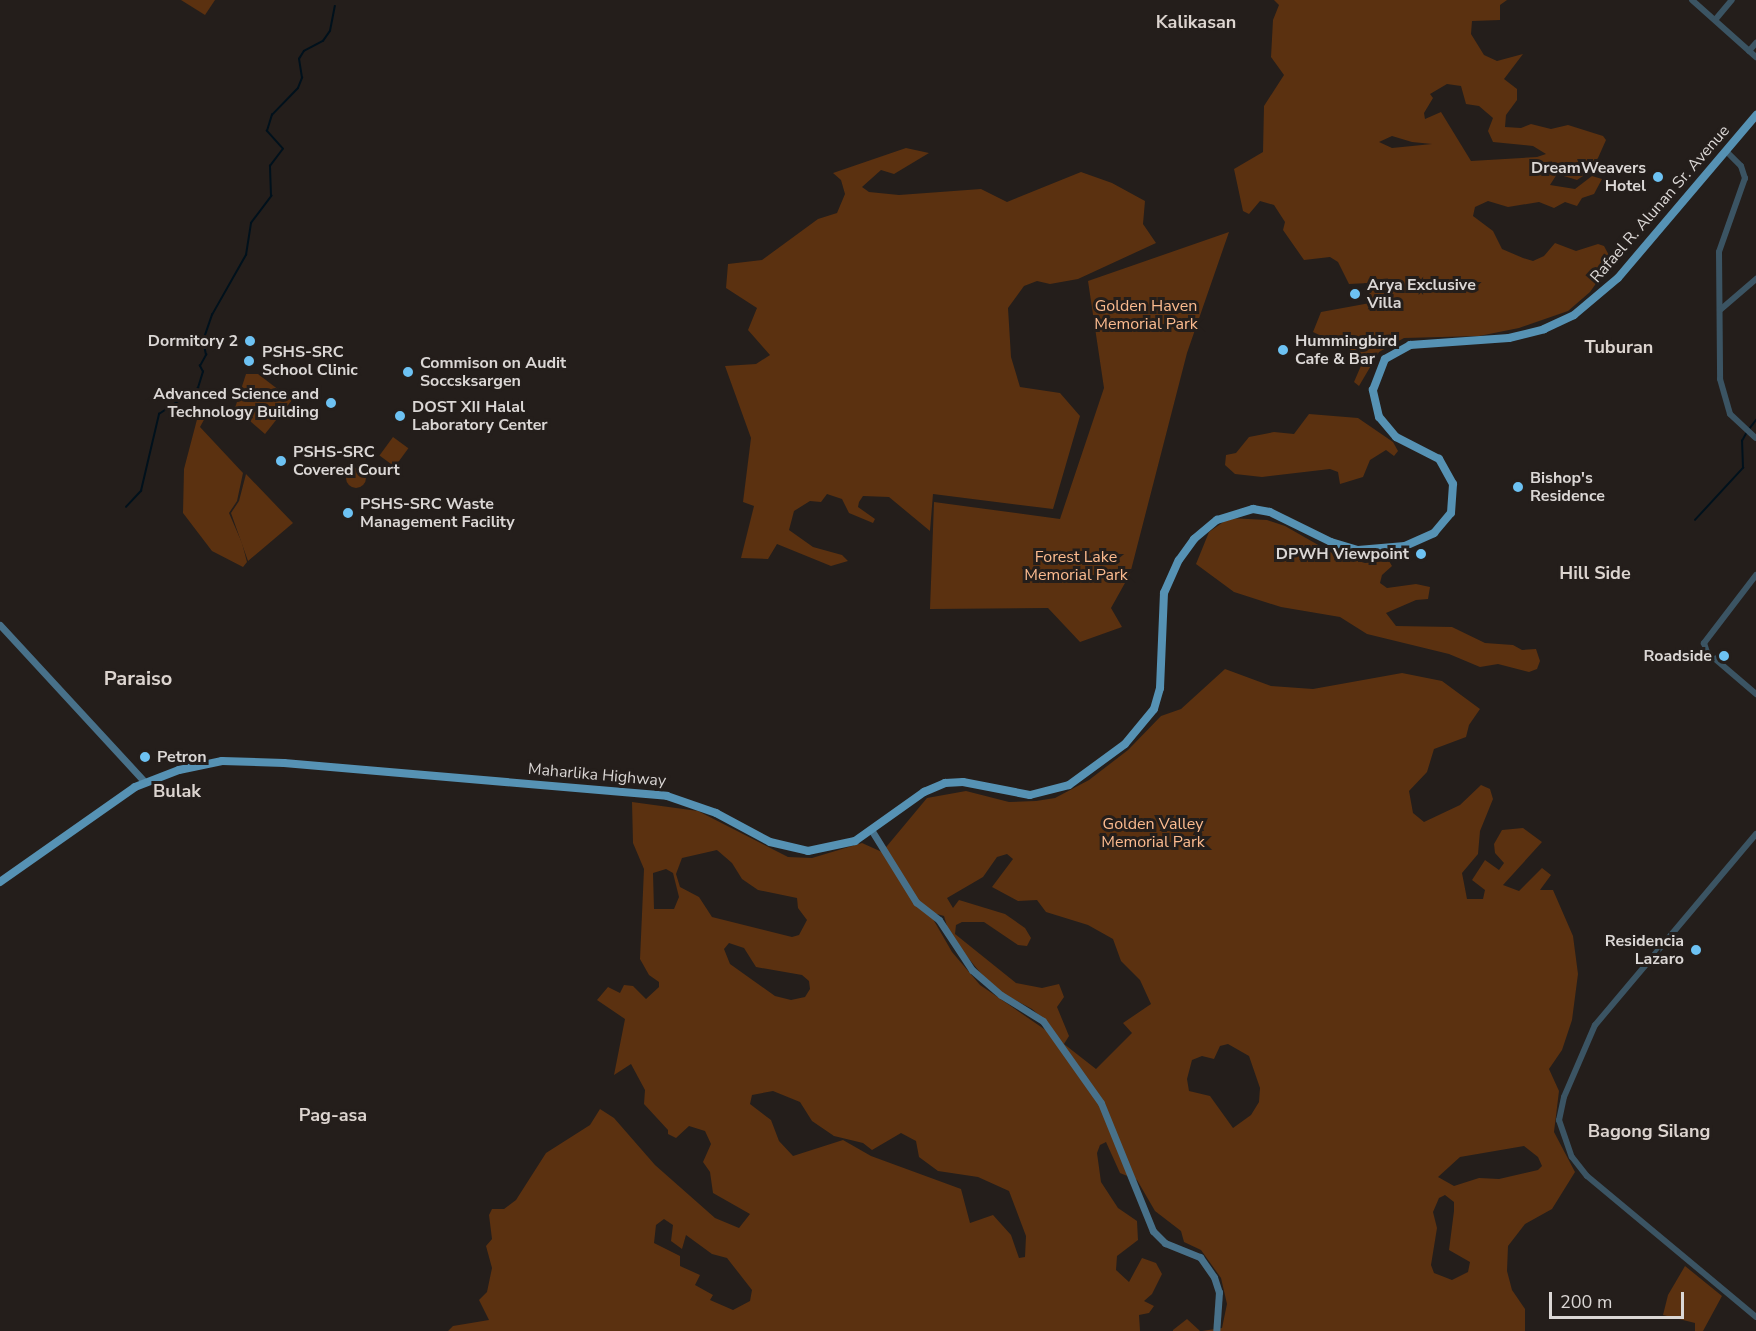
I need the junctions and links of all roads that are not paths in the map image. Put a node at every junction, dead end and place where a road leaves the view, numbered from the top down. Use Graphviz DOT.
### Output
graph roads {
  1 [pos="1692,0"];
  2 [pos="1732,0"];
  3 [pos="1715,20"];
  4 [pos="1756,43"];
  5 [pos="1749,51"];
  6 [pos="1756,57"];
  7 [pos="1756,115"];
  8 [pos="1726,150"];
  9 [pos="1756,279"];
  10 [pos="1720,310"];
  11 [pos="1753,436"];
  12 [pos="1756,575"];
  13 [pos="0,625"];
  14 [pos="1161,631"];
  15 [pos="1756,694"];
  16 [pos="144,782"];
  17 [pos="872,831"];
  18 [pos="1756,834"];
  19 [pos="0,882"];
  20 [pos="1756,1317"];
  21 [pos="1216,1331"];
  1 -- 3 [label="street"];
  2 -- 3 [label="street"];
  3 -- 5 [label="street"];
  4 -- 5 [label="street"];
  5 -- 6 [label="street"];
  7 -- 8 [label="highway, Rafael R. Alunan Sr. Avenue"];
  8 -- 10 [label="street"];
  8 -- 14 [label="highway, Rafael R. Alunan Sr. Avenue"];
  9 -- 10 [label="street"];
  10 -- 11 [label="street"];
  12 -- 15 [label="street"];
  13 -- 16 [label="main road"];
  14 -- 17 [label="highway, Maharlika Highway"];
  16 -- 17 [label="highway, Maharlika Highway"];
  16 -- 19 [label="highway, Maharlika Highway"];
  17 -- 21 [label="main road"];
  18 -- 20 [label="street"];
}
